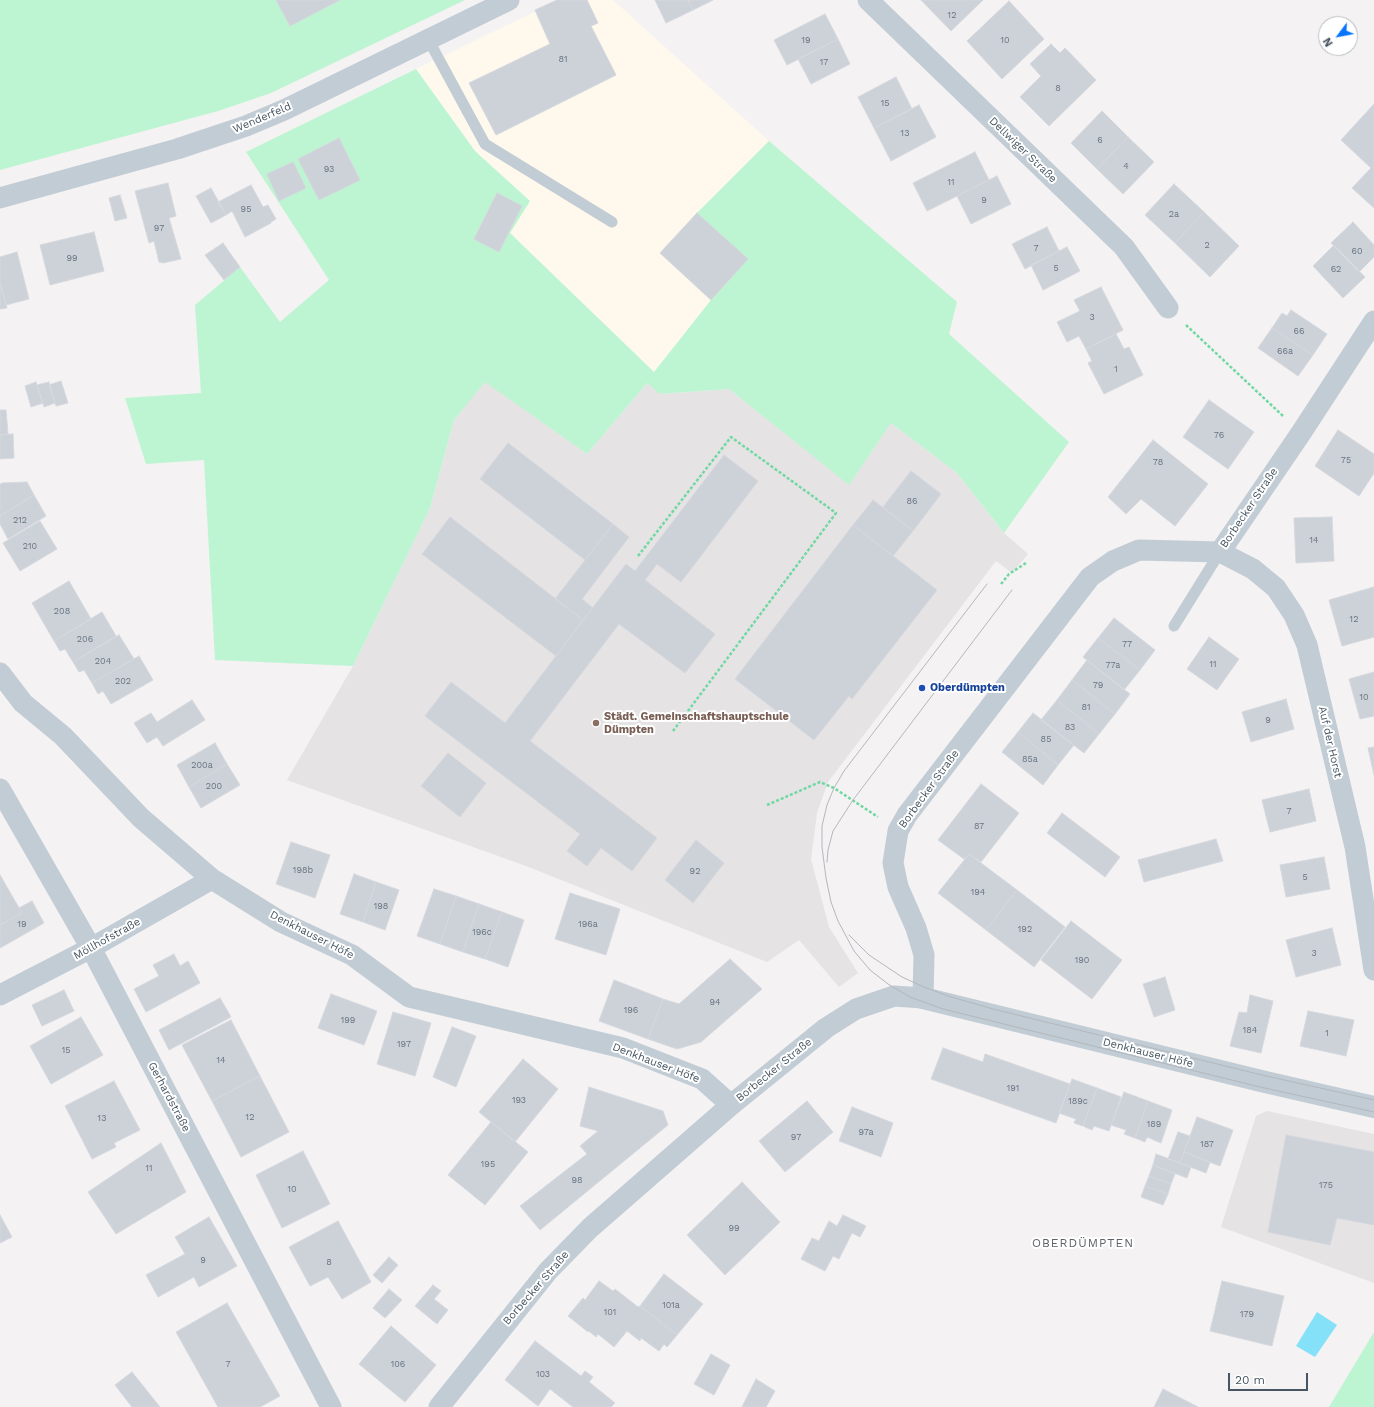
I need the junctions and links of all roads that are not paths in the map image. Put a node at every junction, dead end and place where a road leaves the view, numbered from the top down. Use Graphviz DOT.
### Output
graph roads {
  1 [pos="509,0"];
  2 [pos="868,0"];
  3 [pos="428,39"];
  4 [pos="0,198"];
  5 [pos="612,222"];
  6 [pos="1168,308"];
  7 [pos="1374,321"];
  8 [pos="1220,552"];
  9 [pos="1174,626"];
  10 [pos="0,673"];
  11 [pos="0,790"];
  12 [pos="212,879"];
  13 [pos="91,948"];
  14 [pos="1374,970"];
  15 [pos="0,995"];
  16 [pos="923,998"];
  17 [pos="731,1105"];
  18 [pos="1374,1107"];
  19 [pos="331,1407"];
  20 [pos="439,1407"];
  1 -- 3 [label="street, Wenderfeld"];
  2 -- 6 [label="street, Dellwiger Straße"];
  3 -- 4 [label="street, Wenderfeld"];
  3 -- 5 [label="lane"];
  7 -- 8 [label="street, Borbecker Straße"];
  8 -- 9 [label="lane"];
  8 -- 14 [label="street, Auf der Horst"];
  8 -- 16 [label="street, Borbecker Straße"];
  10 -- 12 [label="street, Denkhauser Höfe"];
  11 -- 13 [label="street, Gerhardstraße"];
  12 -- 13 [label="street, Möllhofstraße"];
  12 -- 17 [label="street, Denkhauser Höfe"];
  13 -- 15 [label="street, Möllhofstraße"];
  13 -- 19 [label="street, Gerhardstraße"];
  16 -- 17 [label="street, Borbecker Straße"];
  16 -- 18 [label="street, Denkhauser Höfe"];
  17 -- 20 [label="street, Borbecker Straße"];
}
